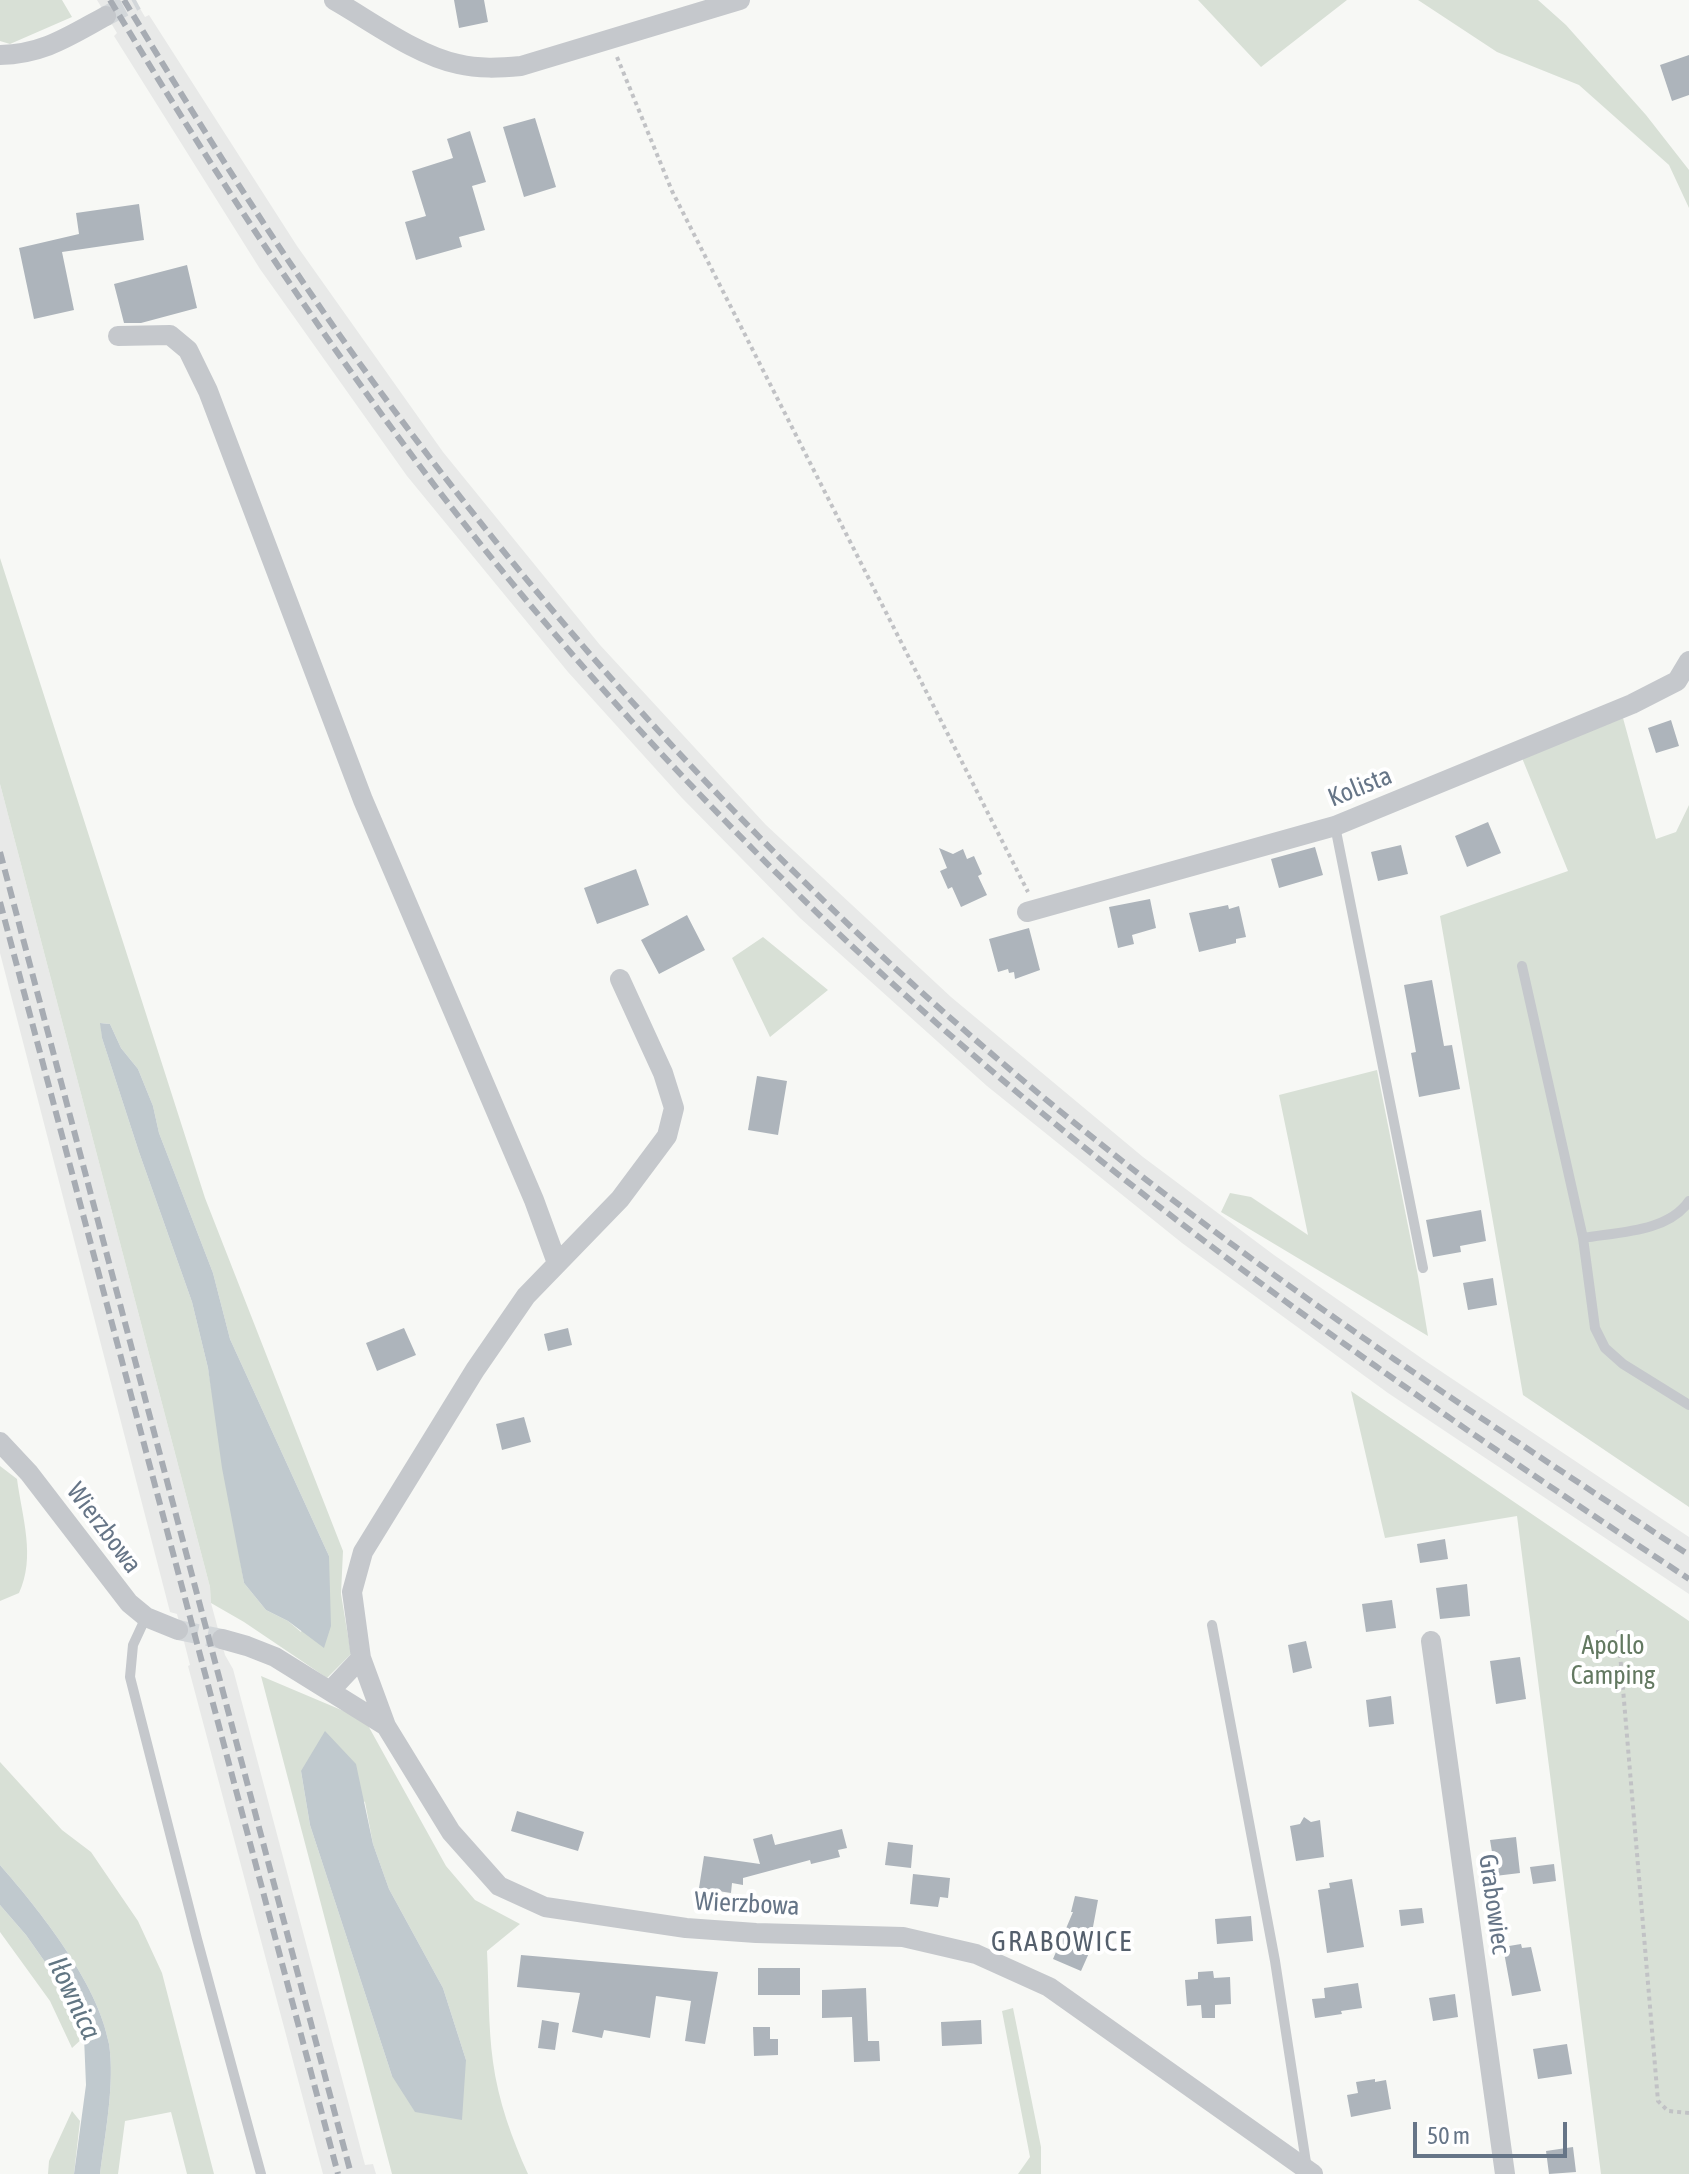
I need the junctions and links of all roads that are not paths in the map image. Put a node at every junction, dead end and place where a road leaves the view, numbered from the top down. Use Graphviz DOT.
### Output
graph roads {
  1 [pos="334,0"];
  2 [pos="740,0"];
  3 [pos="106,16"];
  4 [pos="0,55"];
  5 [pos="118,336"];
  6 [pos="1689,661"];
  7 [pos="1335,826"];
  8 [pos="1032,911"];
  9 [pos="1522,966"];
  10 [pos="620,979"];
  11 [pos="1689,1201"];
  12 [pos="1583,1238"];
  13 [pos="557,1263"];
  14 [pos="1423,1268"];
  15 [pos="1689,1405"];
  16 [pos="0,1442"];
  17 [pos="146,1617"];
  18 [pos="1212,1625"];
  19 [pos="178,1630"];
  20 [pos="222,1639"];
  21 [pos="1431,1641"];
  22 [pos="361,1658"];
  23 [pos="330,1691"];
  24 [pos="386,1726"];
  25 [pos="1310,2172"];
  26 [pos="261,2174"];
  27 [pos="1505,2174"];
  1 -- 2 [label="street"];
  3 -- 4 [label="street"];
  5 -- 13 [label="street"];
  6 -- 7 [label="street, Kolista"];
  7 -- 8 [label="street, Kolista"];
  7 -- 14 [label="lane"];
  9 -- 12 [label="lane"];
  10 -- 13 [label="street"];
  11 -- 12 [label="lane"];
  12 -- 15 [label="lane"];
  13 -- 22 [label="street"];
  16 -- 17 [label="street, Wierzbowa"];
  17 -- 19 [label="street, Wierzbowa"];
  17 -- 26 [label="lane"];
  18 -- 25 [label="lane"];
  20 -- 23 [label="street, Wierzbowa"];
  21 -- 27 [label="street, Grabowiec"];
  22 -- 23 [label="street"];
  22 -- 24 [label="street"];
  23 -- 24 [label="street, Wierzbowa"];
  24 -- 25 [label="street, Wierzbowa"];
}
